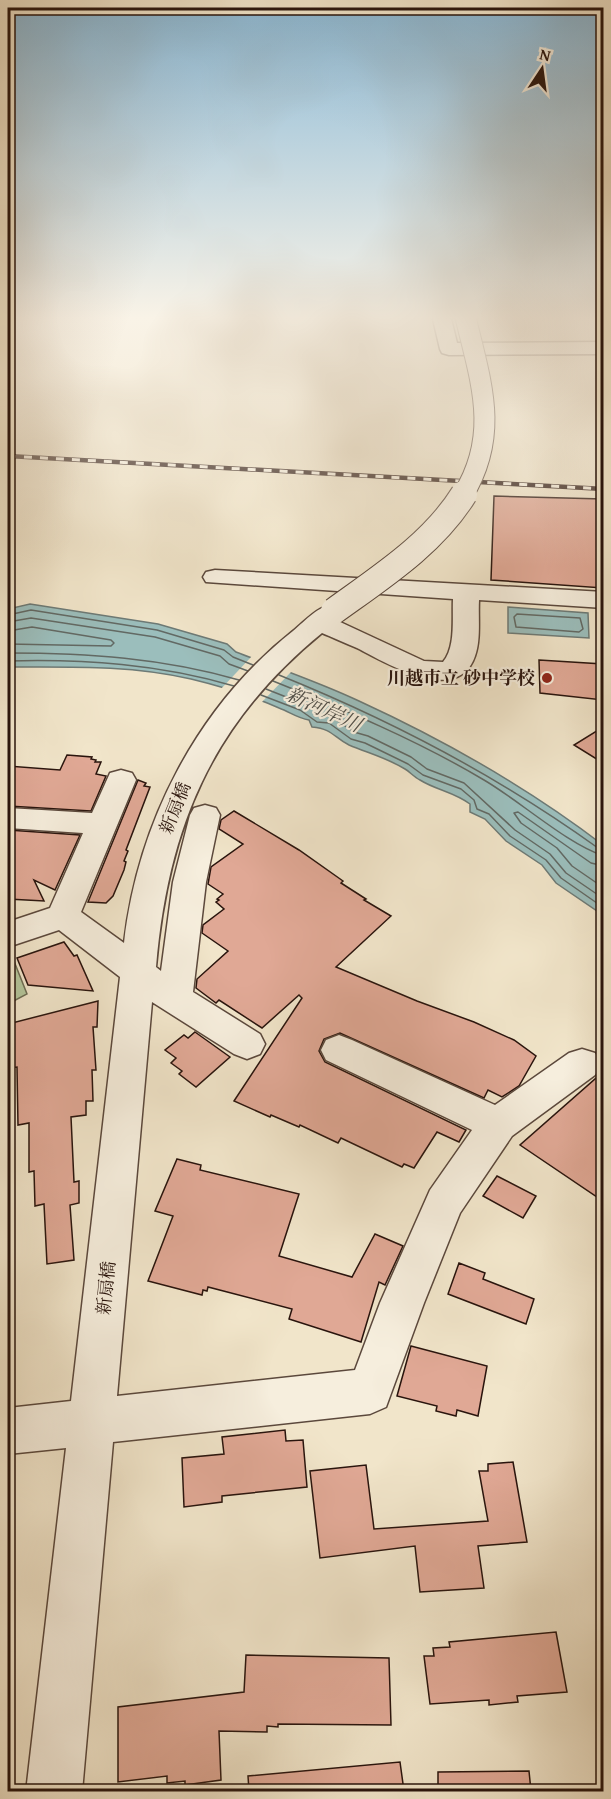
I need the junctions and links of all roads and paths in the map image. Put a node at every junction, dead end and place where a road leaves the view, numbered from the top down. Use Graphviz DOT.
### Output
graph roads {
  1 [pos="482,399"];
  2 [pos="214,577"];
  3 [pos="469,591"];
  4 [pos="603,600"];
  5 [pos="317,624"];
  6 [pos="121,780"];
  7 [pos="205,815"];
  8 [pos="8,818"];
  9 [pos="103,824"];
  10 [pos="63,916"];
  11 [pos="8,935"];
  12 [pos="138,971"];
  13 [pos="175,998"];
  14 [pos="247,1044"];
  15 [pos="339,1050"];
  16 [pos="582,1064"];
  17 [pos="498,1124"];
  18 [pos="92,1421"];
  19 [pos="8,1431"];
  20 [pos="54,1791"];
  1 -- 5 [label="street, 新扇橋, bridge"];
  2 -- 3 [label="street"];
  3 -- 4 [label="street"];
  3 -- 5 [label="street"];
  5 -- 12 [label="street, 新扇橋"];
  6 -- 9 [label="street"];
  7 -- 13 [label="street"];
  8 -- 9 [label="street"];
  9 -- 10 [label="street"];
  10 -- 11 [label="street"];
  10 -- 12 [label="street"];
  12 -- 13 [label="street"];
  12 -- 18 [label="street, 新扇橋"];
  13 -- 14 [label="street"];
  15 -- 17 [label="street"];
  16 -- 17 [label="street"];
  17 -- 18 [label="street"];
  18 -- 19 [label="street"];
  18 -- 20 [label="street, 新扇橋"];
}
